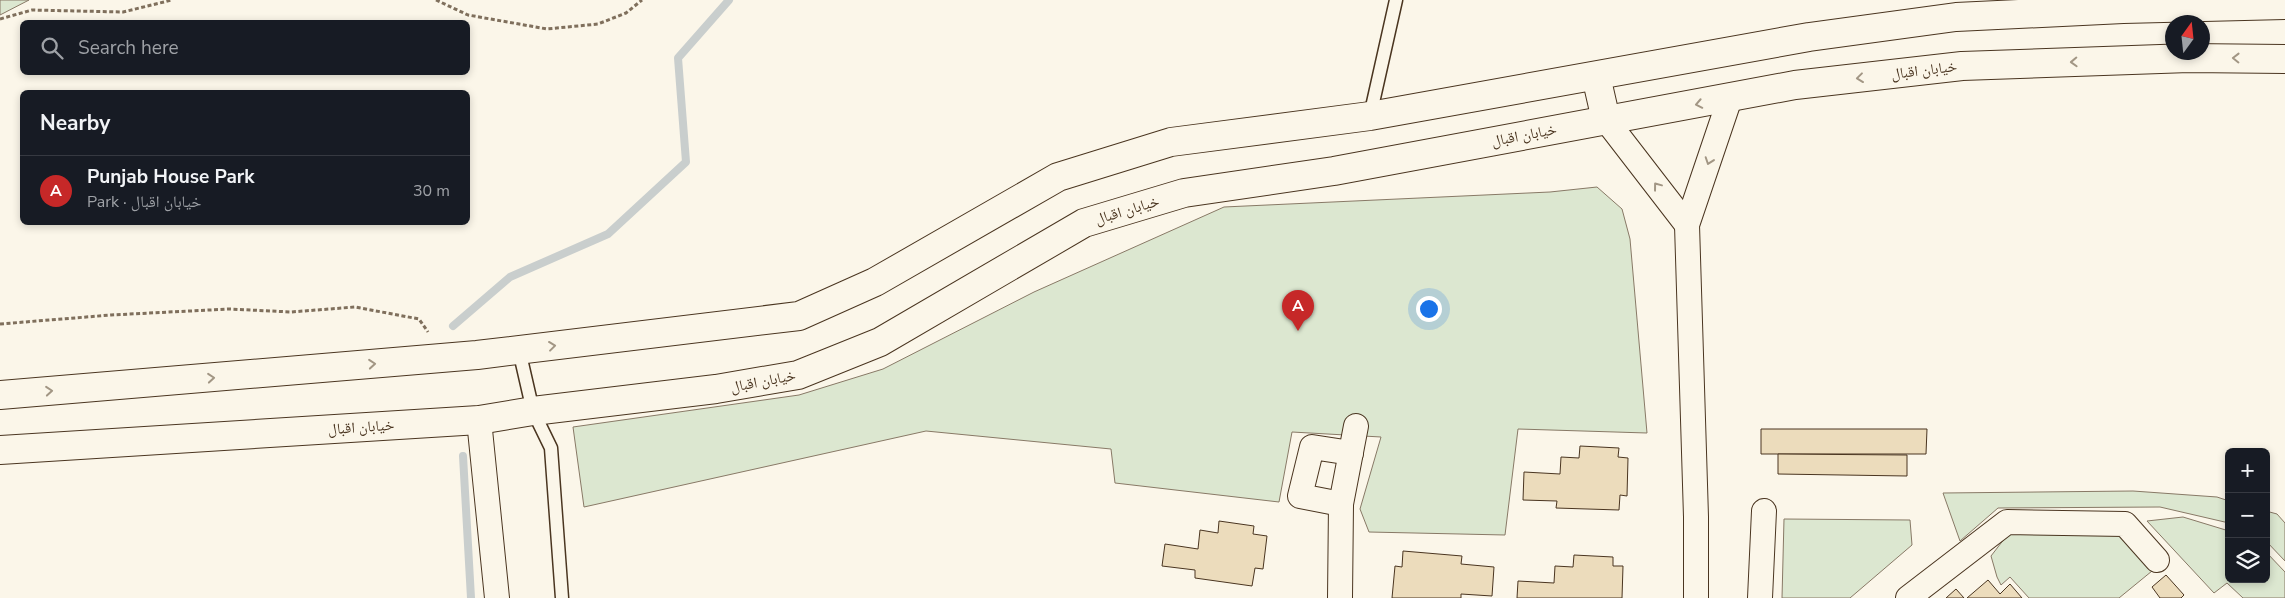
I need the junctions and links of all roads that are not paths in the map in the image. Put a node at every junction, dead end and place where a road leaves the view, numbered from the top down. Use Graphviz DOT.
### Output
graph roads {
  1 [pos="1396,0"];
  2 [pos="2285,5"];
  3 [pos="2285,59"];
  4 [pos="1596,76"];
  5 [pos="1730,98"];
  6 [pos="1370,116"];
  7 [pos="1606,120"];
  8 [pos="1686,225"];
  9 [pos="519,350"];
  10 [pos="0,395"];
  11 [pos="533,411"];
  12 [pos="479,420"];
  13 [pos="1356,426"];
  14 [pos="0,450"];
  15 [pos="1351,453"];
  16 [pos="1341,504"];
  17 [pos="1764,511"];
  18 [pos="2157,560"];
  19 [pos="497,598"];
  20 [pos="562,598"];
  21 [pos="1340,598"];
  22 [pos="1696,598"];
  23 [pos="1760,598"];
  24 [pos="1908,598"];
  1 -- 6 [label="lane"];
  2 -- 4 [label="main road"];
  3 -- 5 [label="main road, خیابان اقبال, one-way"];
  4 -- 6 [label="main road"];
  4 -- 7 [label="main road"];
  5 -- 7 [label="main road, خیابان اقبال, one-way"];
  5 -- 8 [label="street, one-way"];
  9 -- 6 [label="main road, one-way"];
  8 -- 7 [label="street, one-way"];
  7 -- 11 [label="main road, خیابان اقبال"];
  8 -- 22 [label="street"];
  10 -- 9 [label="main road, one-way"];
  9 -- 11 [label="lane"];
  11 -- 12 [label="main road, خیابان اقبال"];
  11 -- 20 [label="lane"];
  12 -- 14 [label="main road, خیابان اقبال"];
  12 -- 19 [label="street"];
  13 -- 15 [label="street"];
  15 -- 16 [label="street"];
  15 -- 16 [label="street"];
  16 -- 21 [label="street"];
  17 -- 23 [label="street"];
  18 -- 24 [label="street"];
}
